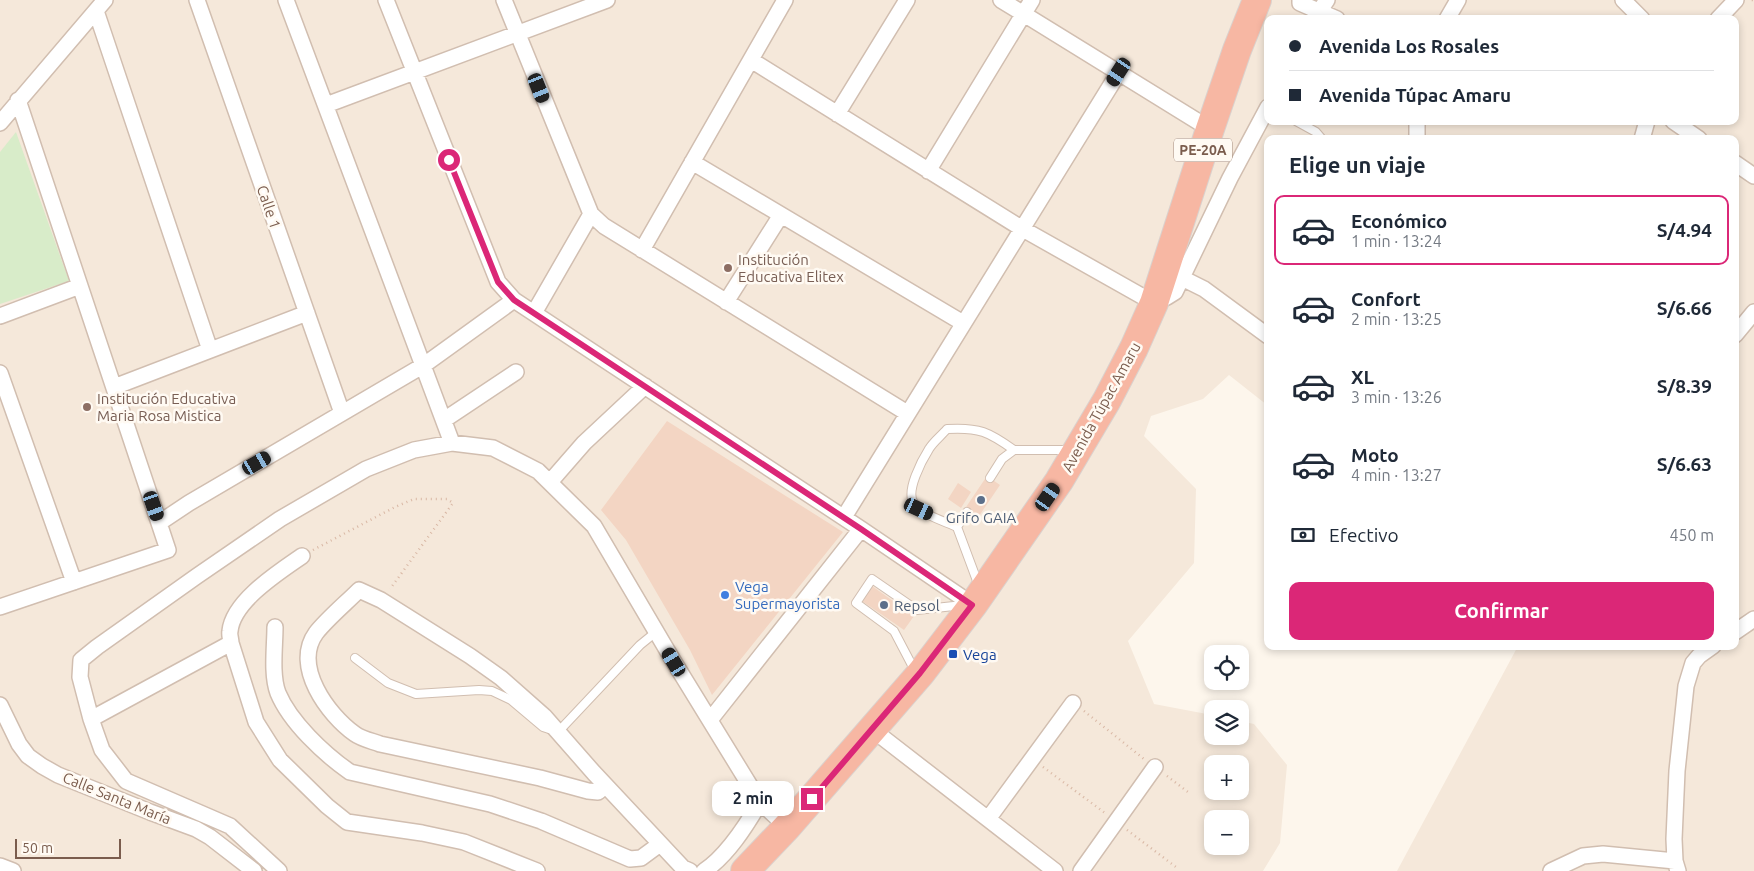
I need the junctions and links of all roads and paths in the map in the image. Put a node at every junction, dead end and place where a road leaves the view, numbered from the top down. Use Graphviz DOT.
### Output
graph roads {
  1 [pos="197,0"];
  2 [pos="286,0"];
  3 [pos="386,0"];
  4 [pos="504,0"];
  5 [pos="607,0"];
  6 [pos="785,0"];
  7 [pos="907,0"];
  8 [pos="1001,0"];
  9 [pos="1032,0"];
  10 [pos="1257,0"];
  11 [pos="1458,0"];
  12 [pos="1623,0"];
  13 [pos="1736,0"];
  14 [pos="1296,1"];
  15 [pos="101,6"];
  16 [pos="1320,10"];
  17 [pos="1023,14"];
  18 [pos="1449,15"];
  19 [pos="1638,15"];
  20 [pos="1722,15"];
  21 [pos="516,34"];
  22 [pos="751,60"];
  23 [pos="414,72"];
  24 [pos="1119,72"];
  25 [pos="18,100"];
  26 [pos="326,105"];
  27 [pos="1264,113"];
  28 [pos="837,114"];
  29 [pos="0,123"];
  30 [pos="1303,125"];
  31 [pos="1679,125"];
  32 [pos="1210,129"];
  33 [pos="1319,135"];
  34 [pos="1693,135"];
  35 [pos="692,162"];
  36 [pos="1739,166"];
  37 [pos="928,171"];
  38 [pos="1754,176"];
  39 [pos="591,214"];
  40 [pos="781,215"];
  41 [pos="1021,228"];
  42 [pos="642,250"];
  43 [pos="1182,278"];
  44 [pos="80,286"];
  45 [pos="514,300"];
  46 [pos="726,302"];
  47 [pos="1154,303"];
  48 [pos="1754,312"];
  49 [pos="306,313"];
  50 [pos="534,313"];
  51 [pos="0,316"];
  52 [pos="963,323"];
  53 [pos="1739,330"];
  54 [pos="1264,333"];
  55 [pos="210,350"];
  56 [pos="424,365"];
  57 [pos="516,372"];
  58 [pos="0,373"];
  59 [pos="645,386"];
  60 [pos="114,387"];
  61 [pos="342,413"];
  62 [pos="908,413"];
  63 [pos="444,420"];
  64 [pos="452,443"];
  65 [pos="1014,450"];
  66 [pos="1078,450"];
  67 [pos="990,478"];
  68 [pos="550,482"];
  69 [pos="967,512"];
  70 [pos="844,517"];
  71 [pos="159,523"];
  72 [pos="957,527"];
  73 [pos="861,529"];
  74 [pos="302,556"];
  75 [pos="74,582"];
  76 [pos="977,598"];
  77 [pos="381,600"];
  78 [pos="0,607"];
  79 [pos="1754,619"];
  80 [pos="275,627"];
  81 [pos="1739,629"];
  82 [pos="656,632"];
  83 [pos="231,643"];
  84 [pos="1707,650"];
  85 [pos="355,658"];
  86 [pos="918,676"];
  87 [pos="1073,703"];
  88 [pos="1,711"];
  89 [pos="91,719"];
  90 [pos="710,720"];
  91 [pos="555,729"];
  92 [pos="873,730"];
  93 [pos="1155,767"];
  94 [pos="605,786"];
  95 [pos="1188,792"];
  96 [pos="760,802"];
  97 [pos="988,819"];
  98 [pos="788,827"];
  99 [pos="660,844"];
  100 [pos="0,866"];
  101 [pos="1676,866"];
  102 [pos="250,870"];
  103 [pos="13,871"];
  104 [pos="279,871"];
  105 [pos="536,871"];
  106 [pos="690,871"];
  107 [pos="704,871"];
  108 [pos="745,871"];
  109 [pos="1055,871"];
  110 [pos="1081,871"];
  111 [pos="1551,871"];
  1 -- 49 [label="street, Calle 1"];
  2 -- 26 [label="street"];
  3 -- 23 [label="street"];
  4 -- 21 [label="street"];
  5 -- 21 [label="street"];
  6 -- 22 [label="street"];
  7 -- 28 [label="street"];
  8 -- 17 [label="street"];
  9 -- 17 [label="street"];
  10 -- 32 [label="highway, Avenida Túpac Amaru / PE-20A"];
  11 -- 18 [label="street"];
  12 -- 19 [label="street"];
  13 -- 20 [label="street"];
  14 -- 16 [label="street"];
  15 -- 25 [label="street"];
  15 -- 55 [label="street"];
  17 -- 24 [label="street"];
  17 -- 37 [label="street"];
  21 -- 23 [label="street"];
  21 -- 39 [label="street"];
  22 -- 28 [label="street"];
  22 -- 35 [label="street"];
  23 -- 26 [label="street"];
  23 -- 45 [label="street"];
  24 -- 32 [label="street"];
  24 -- 41 [label="street"];
  25 -- 29 [label="street"];
  25 -- 44 [label="street"];
  26 -- 56 [label="street"];
  27 -- 43 [label="street"];
  28 -- 37 [label="street"];
  30 -- 33 [label="lane"];
  31 -- 34 [label="street"];
  32 -- 47 [label="highway, Avenida Túpac Amaru / PE-20A"];
  35 -- 40 [label="street"];
  35 -- 42 [label="street"];
  36 -- 38 [label="street"];
  37 -- 41 [label="street"];
  39 -- 42 [label="street"];
  39 -- 50 [label="street"];
  40 -- 46 [label="street"];
  40 -- 52 [label="street"];
  41 -- 47 [label="street"];
  41 -- 52 [label="street"];
  42 -- 46 [label="street"];
  43 -- 47 [label="street"];
  43 -- 54 [label="street"];
  44 -- 51 [label="street"];
  44 -- 60 [label="street"];
  45 -- 50 [label="street"];
  45 -- 56 [label="street"];
  46 -- 62 [label="street"];
  47 -- 66 [label="highway, Avenida Túpac Amaru / PE-20A"];
  48 -- 53 [label="street"];
  49 -- 55 [label="street"];
  49 -- 61 [label="street, Calle 1"];
  50 -- 59 [label="street"];
  52 -- 62 [label="street"];
  55 -- 60 [label="street"];
  56 -- 61 [label="street"];
  56 -- 63 [label="street"];
  57 -- 63 [label="street"];
  58 -- 75 [label="street"];
  59 -- 68 [label="street"];
  59 -- 70 [label="street"];
  60 -- 71 [label="street"];
  61 -- 71 [label="street"];
  62 -- 70 [label="street"];
  63 -- 64 [label="street"];
  64 -- 68 [label="street"];
  64 -- 89 [label="street"];
  65 -- 66 [label="lane"];
  65 -- 67 [label="lane"];
  65 -- 72 [label="lane"];
  66 -- 76 [label="highway, Avenida Túpac Amaru / PE-20A"];
  68 -- 82 [label="street"];
  69 -- 72 [label="lane"];
  70 -- 73 [label="street"];
  71 -- 75 [label="street"];
  72 -- 76 [label="lane"];
  73 -- 76 [label="street"];
  73 -- 90 [label="street"];
  74 -- 77 [label="path"];
  74 -- 83 [label="street"];
  75 -- 78 [label="street"];
  76 -- 86 [label="highway, Avenida Túpac Amaru / PE-20A"];
  76 -- 86 [label="lane"];
  77 -- 91 [label="street"];
  77 -- 94 [label="street"];
  79 -- 81 [label="street"];
  80 -- 99 [label="street"];
  82 -- 90 [label="street"];
  82 -- 91 [label="lane"];
  83 -- 89 [label="street"];
  83 -- 105 [label="street"];
  84 -- 101 [label="street"];
  85 -- 91 [label="lane"];
  86 -- 92 [label="highway, Avenida Túpac Amaru / PE-20A"];
  87 -- 93 [label="path"];
  87 -- 97 [label="street"];
  88 -- 102 [label="street, Calle Santa María"];
  89 -- 104 [label="street"];
  90 -- 96 [label="street"];
  91 -- 94 [label="street"];
  92 -- 97 [label="street"];
  92 -- 98 [label="highway, Avenida Túpac Amaru / PE-20A"];
  93 -- 95 [label="path"];
  93 -- 110 [label="street"];
  94 -- 99 [label="street"];
  96 -- 98 [label="street"];
  96 -- 107 [label="street"];
  97 -- 109 [label="street"];
  98 -- 108 [label="highway, Avenida Túpac Amaru / PE-20A"];
  99 -- 106 [label="street"];
  100 -- 103 [label="street"];
  101 -- 111 [label="street"];
}
